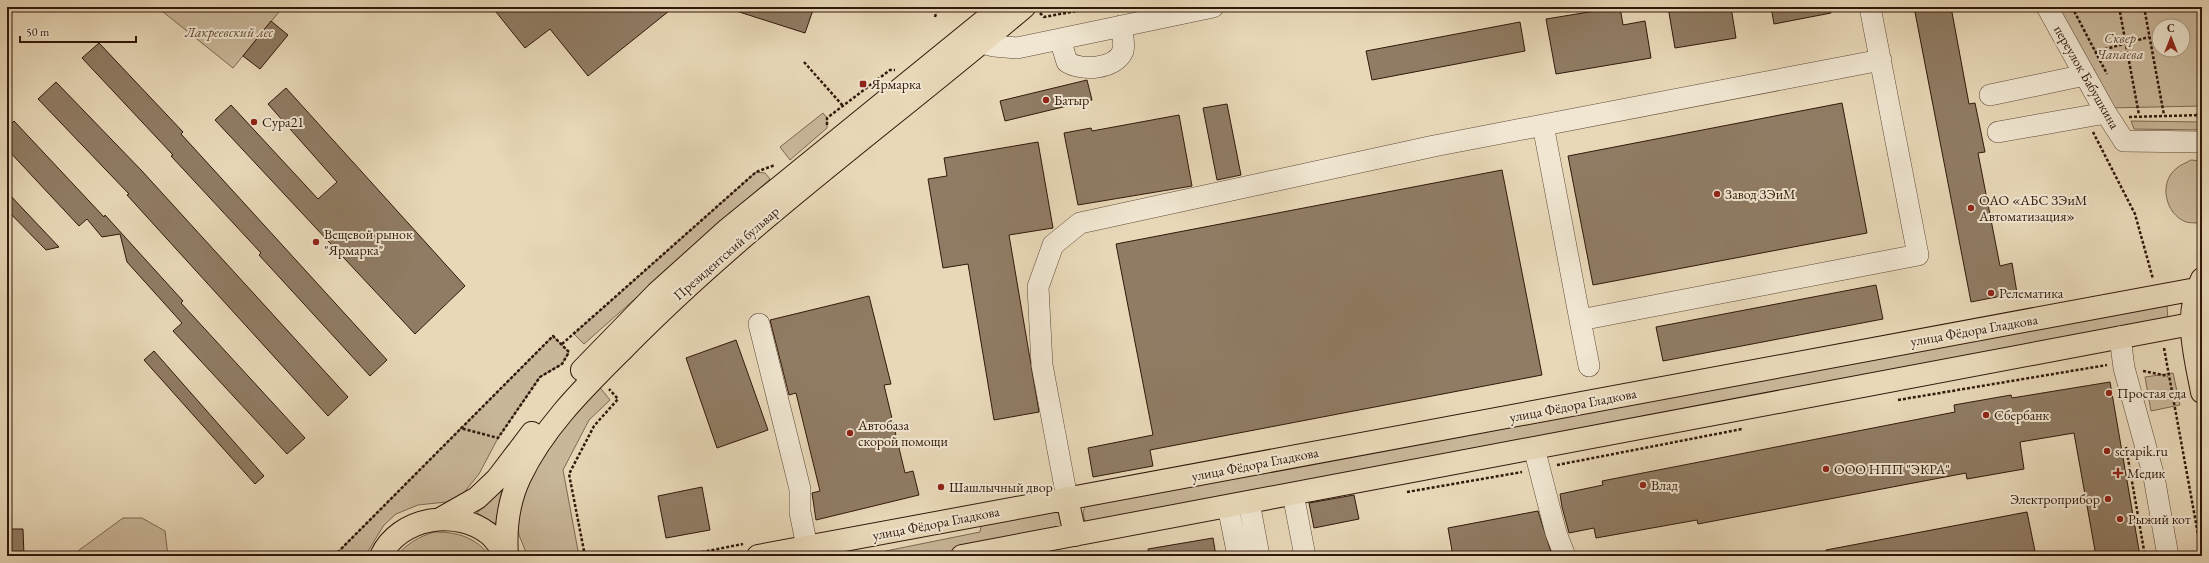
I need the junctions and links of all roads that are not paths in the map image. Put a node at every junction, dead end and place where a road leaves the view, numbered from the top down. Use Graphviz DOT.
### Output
graph roads {
  1 [pos="1001,7"];
  2 [pos="1213,7"];
  3 [pos="1870,7"];
  4 [pos="2047,7"];
  5 [pos="1031,9"];
  6 [pos="1152,13"];
  7 [pos="1121,26"];
  8 [pos="975,38"];
  9 [pos="1060,39"];
  10 [pos="1881,60"];
  11 [pos="2080,66"];
  12 [pos="1990,95"];
  13 [pos="2106,113"];
  14 [pos="1543,126"];
  15 [pos="1998,132"];
  16 [pos="2202,142"];
  17 [pos="2199,284"];
  18 [pos="1580,320"];
  19 [pos="759,324"];
  20 [pos="2191,324"];
  21 [pos="2120,337"];
  22 [pos="1589,366"];
  23 [pos="1751,372"];
  24 [pos="2202,392"];
  25 [pos="1758,406"];
  26 [pos="1534,448"];
  27 [pos="1293,494"];
  28 [pos="1067,498"];
  29 [pos="1239,504"];
  30 [pos="440,519"];
  31 [pos="1075,535"];
  32 [pos="816,549"];
  33 [pos="381,556"];
  34 [pos="506,556"];
  35 [pos="758,556"];
  36 [pos="962,556"];
  37 [pos="1238,556"];
  38 [pos="1259,556"];
  39 [pos="1305,556"];
  40 [pos="1565,556"];
  41 [pos="2168,556"];
  1 -- 8 [label="main road, Президентский бульвар"];
  2 -- 6 [label="lane"];
  3 -- 10 [label="lane"];
  4 -- 11 [label="lane, переулок Бабушкина"];
  5 -- 8 [label="main road, Президентский бульвар"];
  6 -- 7 [label="lane"];
  7 -- 9 [label="lane"];
  7 -- 9 [label="lane"];
  8 -- 9 [label="lane"];
  8 -- 30 [label="main road, Президентский бульвар"];
  8 -- 34 [label="main road, Президентский бульвар"];
  10 -- 14 [label="lane"];
  10 -- 18 [label="lane"];
  11 -- 12 [label="lane"];
  11 -- 13 [label="lane, переулок Бабушкина"];
  13 -- 15 [label="lane"];
  13 -- 16 [label="lane, переулок Бабушкина"];
  14 -- 18 [label="lane"];
  14 -- 28 [label="lane"];
  17 -- 20 [label="main road"];
  17 -- 23 [label="main road, улица Фёдора Гладкова"];
  18 -- 22 [label="lane"];
  19 -- 32 [label="lane"];
  20 -- 21 [label="main road"];
  20 -- 24 [label="main road"];
  21 -- 25 [label="main road"];
  21 -- 41 [label="lane"];
  23 -- 25 [label="main road"];
  23 -- 28 [label="main road, улица Фёдора Гладкова"];
  25 -- 26 [label="main road"];
  26 -- 27 [label="main road"];
  26 -- 40 [label="lane"];
  27 -- 29 [label="main road"];
  27 -- 39 [label="lane"];
  28 -- 31 [label="main road"];
  28 -- 32 [label="main road, улица Фёдора Гладкова"];
  29 -- 31 [label="main road"];
  29 -- 37 [label="lane"];
  29 -- 38 [label="lane"];
  30 -- 33 [label="main road"];
  30 -- 34 [label="main road"];
  31 -- 36 [label="main road"];
  32 -- 35 [label="main road, улица Фёдора Гладкова"];
}
